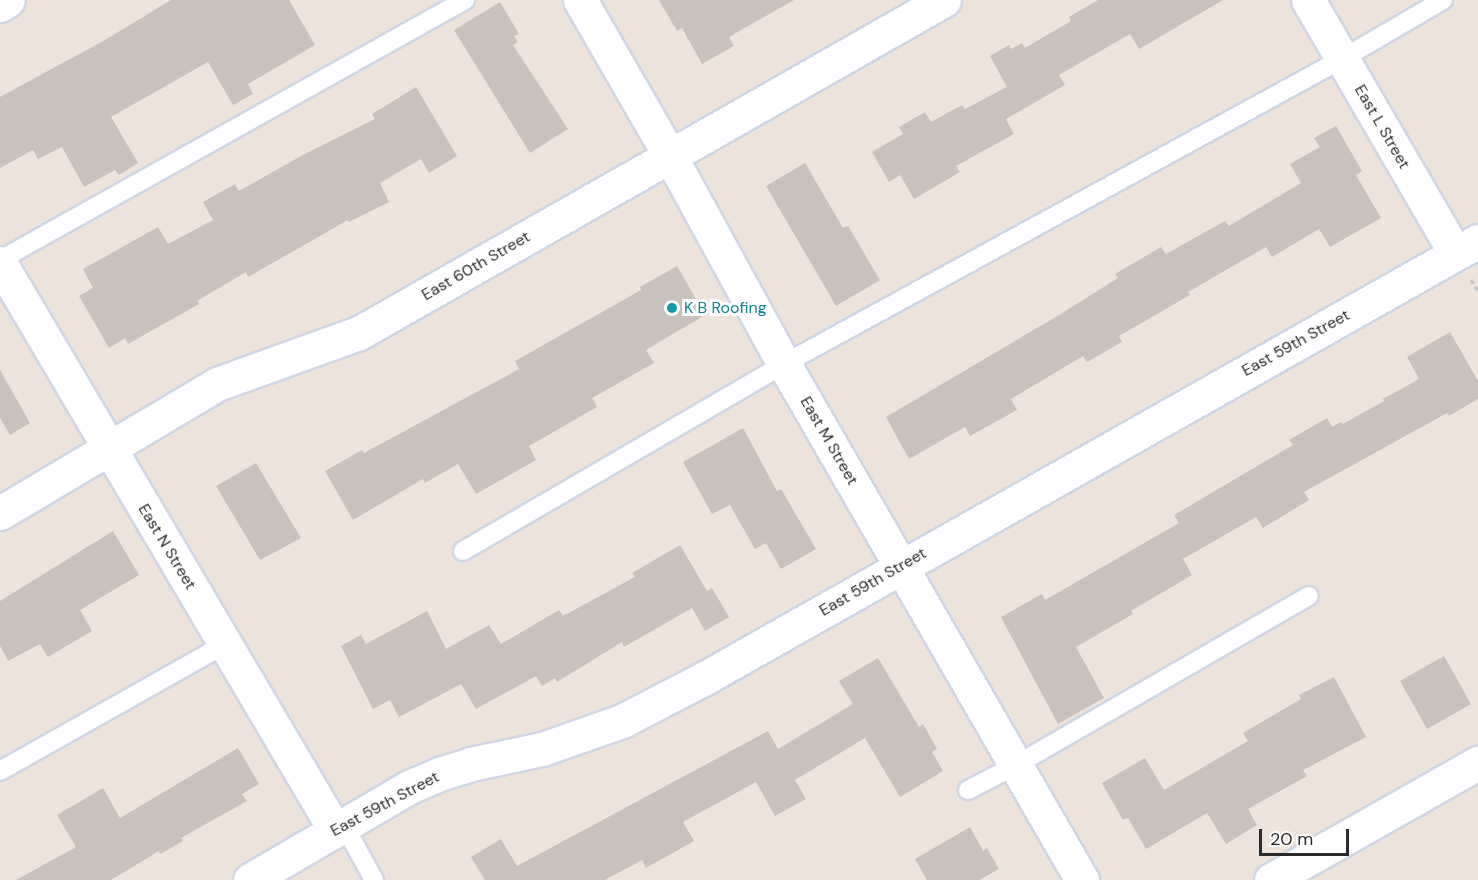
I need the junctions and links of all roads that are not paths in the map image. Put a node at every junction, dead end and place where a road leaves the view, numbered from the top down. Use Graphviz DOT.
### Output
graph roads {
  1 [pos="8,0"];
  2 [pos="465,0"];
  3 [pos="580,0"];
  4 [pos="944,0"];
  5 [pos="1308,0"];
  6 [pos="1443,0"];
  7 [pos="0,5"];
  8 [pos="1342,58"];
  9 [pos="670,156"];
  10 [pos="1466,247"];
  11 [pos="0,262"];
  12 [pos="784,364"];
  13 [pos="109,448"];
  14 [pos="0,513"];
  15 [pos="463,551"];
  16 [pos="900,566"];
  17 [pos="1309,596"];
  18 [pos="225,644"];
  19 [pos="1478,763"];
  20 [pos="1016,765"];
  21 [pos="0,771"];
  22 [pos="968,790"];
  23 [pos="339,827"];
  24 [pos="250,880"];
  25 [pos="374,880"];
  26 [pos="1082,880"];
  27 [pos="1271,880"];
  1 -- 7 [label="street"];
  2 -- 11 [label="lane"];
  3 -- 9 [label="street, East M Street"];
  4 -- 9 [label="street, East 60th Street"];
  5 -- 8 [label="street, East L Street"];
  6 -- 8 [label="lane"];
  8 -- 10 [label="street, East L Street"];
  8 -- 12 [label="lane"];
  9 -- 12 [label="street, East M Street"];
  9 -- 13 [label="street, East 60th Street"];
  10 -- 16 [label="street, East 59th Street"];
  11 -- 13 [label="street, East N Street"];
  12 -- 15 [label="lane"];
  12 -- 16 [label="street, East M Street"];
  13 -- 14 [label="street, East 60th Street"];
  13 -- 18 [label="street, East N Street"];
  16 -- 20 [label="street, East M Street"];
  16 -- 23 [label="street, East 59th Street"];
  17 -- 20 [label="lane"];
  18 -- 21 [label="lane"];
  18 -- 23 [label="street, East N Street"];
  19 -- 27 [label="street"];
  20 -- 22 [label="lane"];
  20 -- 26 [label="street, East M Street"];
  23 -- 24 [label="street, East 59th Street"];
  23 -- 25 [label="lane"];
}
